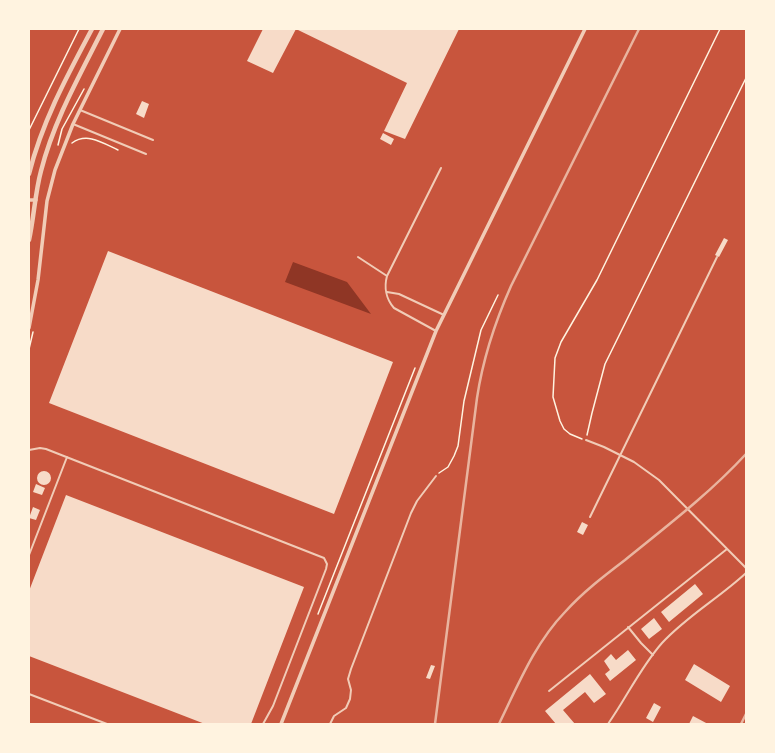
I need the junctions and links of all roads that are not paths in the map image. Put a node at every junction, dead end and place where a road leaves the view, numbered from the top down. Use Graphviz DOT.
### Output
graph roads {
  1 [pos="92,29"];
  2 [pos="103,29"];
  3 [pos="120,29"];
  4 [pos="585,29"];
  5 [pos="80,110"];
  6 [pos="73,124"];
  7 [pos="152,140"];
  8 [pos="146,154"];
  9 [pos="441,168"];
  10 [pos="29,174"];
  11 [pos="29,200"];
  12 [pos="36,200"];
  13 [pos="32,211"];
  14 [pos="29,240"];
  15 [pos="358,257"];
  16 [pos="718,257"];
  17 [pos="387,276"];
  18 [pos="387,292"];
  19 [pos="444,315"];
  20 [pos="29,328"];
  21 [pos="436,331"];
  22 [pos="586,440"];
  23 [pos="29,450"];
  24 [pos="620,455"];
  25 [pos="67,457"];
  26 [pos="436,476"];
  27 [pos="590,517"];
  28 [pos="727,549"];
  29 [pos="29,555"];
  30 [pos="746,568"];
  31 [pos="746,573"];
  32 [pos="628,627"];
  33 [pos="653,654"];
  34 [pos="549,691"];
  35 [pos="29,694"];
  36 [pos="107,724"];
  37 [pos="263,724"];
  38 [pos="281,724"];
  39 [pos="330,724"];
  40 [pos="608,724"];
  1 -- 10 [label="street"];
  2 -- 12 [label="street"];
  3 -- 5 [label="street"];
  4 -- 19 [label="street"];
  5 -- 6 [label="street"];
  5 -- 7 [label="lane"];
  6 -- 8 [label="lane"];
  6 -- 20 [label="street"];
  9 -- 17 [label="lane"];
  11 -- 12 [label="street"];
  12 -- 13 [label="street"];
  13 -- 14 [label="street"];
  15 -- 17 [label="lane"];
  16 -- 24 [label="lane"];
  17 -- 18 [label="lane"];
  18 -- 19 [label="lane"];
  18 -- 21 [label="lane"];
  19 -- 21 [label="street"];
  21 -- 38 [label="street"];
  22 -- 24 [label="lane"];
  23 -- 25 [label="lane"];
  24 -- 27 [label="lane"];
  24 -- 28 [label="lane"];
  25 -- 29 [label="lane"];
  25 -- 37 [label="lane"];
  26 -- 39 [label="lane"];
  28 -- 30 [label="lane"];
  28 -- 32 [label="lane"];
  31 -- 33 [label="lane"];
  32 -- 33 [label="lane"];
  32 -- 34 [label="lane"];
  33 -- 40 [label="lane"];
  35 -- 36 [label="lane"];
}
